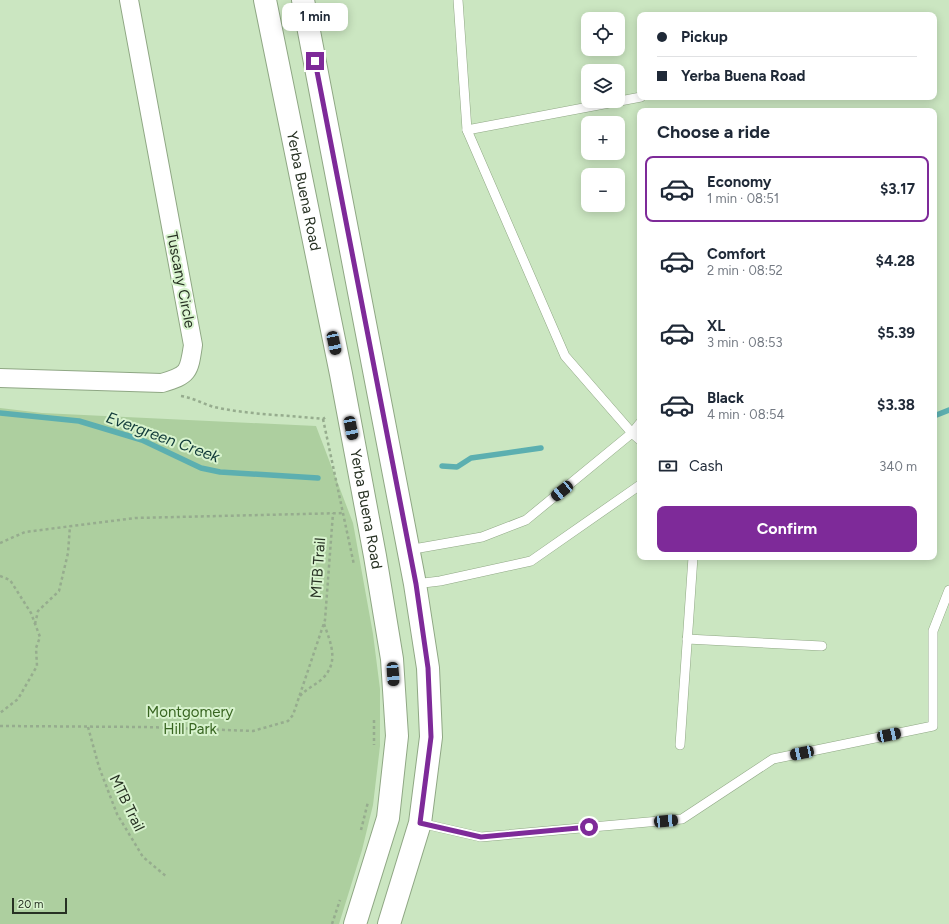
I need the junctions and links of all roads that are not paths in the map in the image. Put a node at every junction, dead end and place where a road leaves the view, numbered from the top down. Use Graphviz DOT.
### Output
graph roads {
  1 [pos="129,0"];
  2 [pos="265,0"];
  3 [pos="303,0"];
  4 [pos="458,0"];
  5 [pos="637,98"];
  6 [pos="467,130"];
  7 [pos="0,378"];
  8 [pos="637,427"];
  9 [pos="632,433"];
  10 [pos="637,437"];
  11 [pos="637,488"];
  12 [pos="408,550"];
  13 [pos="375,556"];
  14 [pos="693,560"];
  15 [pos="416,584"];
  16 [pos="949,590"];
  17 [pos="381,591"];
  18 [pos="687,639"];
  19 [pos="822,646"];
  20 [pos="680,745"];
  21 [pos="420,823"];
  22 [pos="355,924"];
  23 [pos="389,924"];
  1 -- 7 [label="street, Tuscany Circle"];
  2 -- 13 [label="street, Yerba Buena Road"];
  3 -- 12 [label="street"];
  4 -- 6 [label="lane"];
  5 -- 6 [label="lane"];
  6 -- 9 [label="lane"];
  8 -- 9 [label="lane"];
  9 -- 10 [label="lane"];
  9 -- 12 [label="lane"];
  11 -- 15 [label="lane"];
  12 -- 13 [label="street"];
  12 -- 15 [label="street"];
  13 -- 17 [label="street, Yerba Buena Road"];
  14 -- 18 [label="lane"];
  15 -- 17 [label="street"];
  15 -- 21 [label="street"];
  16 -- 21 [label="lane"];
  17 -- 22 [label="street, Yerba Buena Road"];
  18 -- 19 [label="lane"];
  18 -- 20 [label="lane"];
  21 -- 23 [label="street"];
}
